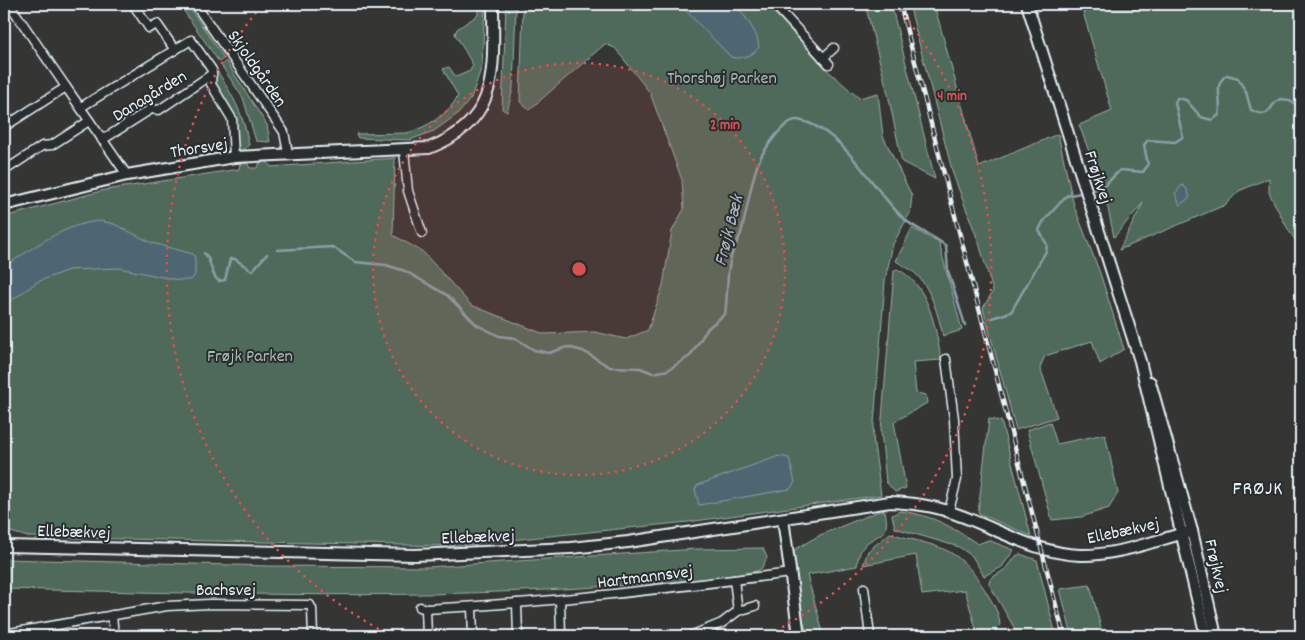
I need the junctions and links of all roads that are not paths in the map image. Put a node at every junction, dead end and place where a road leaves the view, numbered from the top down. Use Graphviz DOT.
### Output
graph roads {
  1 [pos="133,4"];
  2 [pos="196,4"];
  3 [pos="493,4"];
  4 [pos="774,4"];
  5 [pos="1027,4"];
  6 [pos="10,5"];
  7 [pos="834,48"];
  8 [pos="175,50"];
  9 [pos="212,74"];
  10 [pos="66,87"];
  11 [pos="81,107"];
  12 [pos="89,121"];
  13 [pos="4,127"];
  14 [pos="102,140"];
  15 [pos="404,150"];
  16 [pos="288,153"];
  17 [pos="234,157"];
  18 [pos="4,171"];
  19 [pos="126,175"];
  20 [pos="5,203"];
  21 [pos="422,234"];
  22 [pos="946,360"];
  23 [pos="1140,361"];
  24 [pos="949,511"];
  25 [pos="782,519"];
  26 [pos="1192,531"];
  27 [pos="1181,534"];
  28 [pos="4,546"];
  29 [pos="792,573"];
  30 [pos="734,580"];
  31 [pos="864,588"];
  32 [pos="560,600"];
  33 [pos="517,603"];
  34 [pos="755,606"];
  35 [pos="472,607"];
  36 [pos="738,611"];
  37 [pos="112,614"];
  38 [pos="4,634"];
  39 [pos="114,636"];
  40 [pos="313,636"];
  41 [pos="427,636"];
  42 [pos="473,636"];
  43 [pos="518,636"];
  44 [pos="562,636"];
  45 [pos="690,636"];
  46 [pos="800,636"];
  47 [pos="870,636"];
  48 [pos="1206,636"];
  49 [pos="1216,636"];
  1 -- 8 [label="street, Danagården"];
  2 -- 16 [label="street, Skjoldgården"];
  3 -- 15 [label="street, Thorsvej"];
  4 -- 7 [label="street"];
  5 -- 23 [label="street, Frøjkvej"];
  6 -- 10 [label="street, Danagården"];
  8 -- 9 [label="street, Danagården"];
  8 -- 11 [label="street, Danagården"];
  9 -- 14 [label="street, Danagården"];
  9 -- 17 [label="street, Danagården"];
  10 -- 11 [label="street, Danagården"];
  10 -- 13 [label="street"];
  11 -- 12 [label="street, Danagården"];
  12 -- 14 [label="street, Danagården"];
  12 -- 18 [label="street, Danagården"];
  14 -- 19 [label="street, Danagården"];
  15 -- 16 [label="street, Thorsvej"];
  15 -- 21 [label="street"];
  16 -- 17 [label="street, Thorsvej"];
  17 -- 19 [label="street, Thorsvej"];
  19 -- 20 [label="street, Thorsvej"];
  22 -- 24 [label="street"];
  23 -- 26 [label="street, Frøjkvej"];
  23 -- 27 [label="street, Frøjkvej"];
  24 -- 25 [label="street, Ellebækvej"];
  24 -- 27 [label="street, Ellebækvej"];
  25 -- 28 [label="street, Ellebækvej"];
  25 -- 29 [label="street"];
  26 -- 27 [label="street, Ellebækvej"];
  26 -- 49 [label="street, Frøjkvej"];
  27 -- 48 [label="street, Frøjkvej"];
  29 -- 30 [label="street, Hartmannsvej"];
  29 -- 46 [label="street"];
  30 -- 32 [label="street, Hartmannsvej"];
  30 -- 36 [label="street"];
  31 -- 47 [label="street"];
  32 -- 33 [label="street, Hartmannsvej"];
  32 -- 44 [label="street"];
  33 -- 35 [label="street, Hartmannsvej"];
  33 -- 43 [label="street"];
  34 -- 36 [label="street"];
  35 -- 41 [label="street, Hartmannsvej"];
  35 -- 42 [label="street"];
  36 -- 45 [label="street"];
  37 -- 38 [label="street, Bachsvej"];
  37 -- 39 [label="street"];
  37 -- 40 [label="street, Bachsvej"];
}
